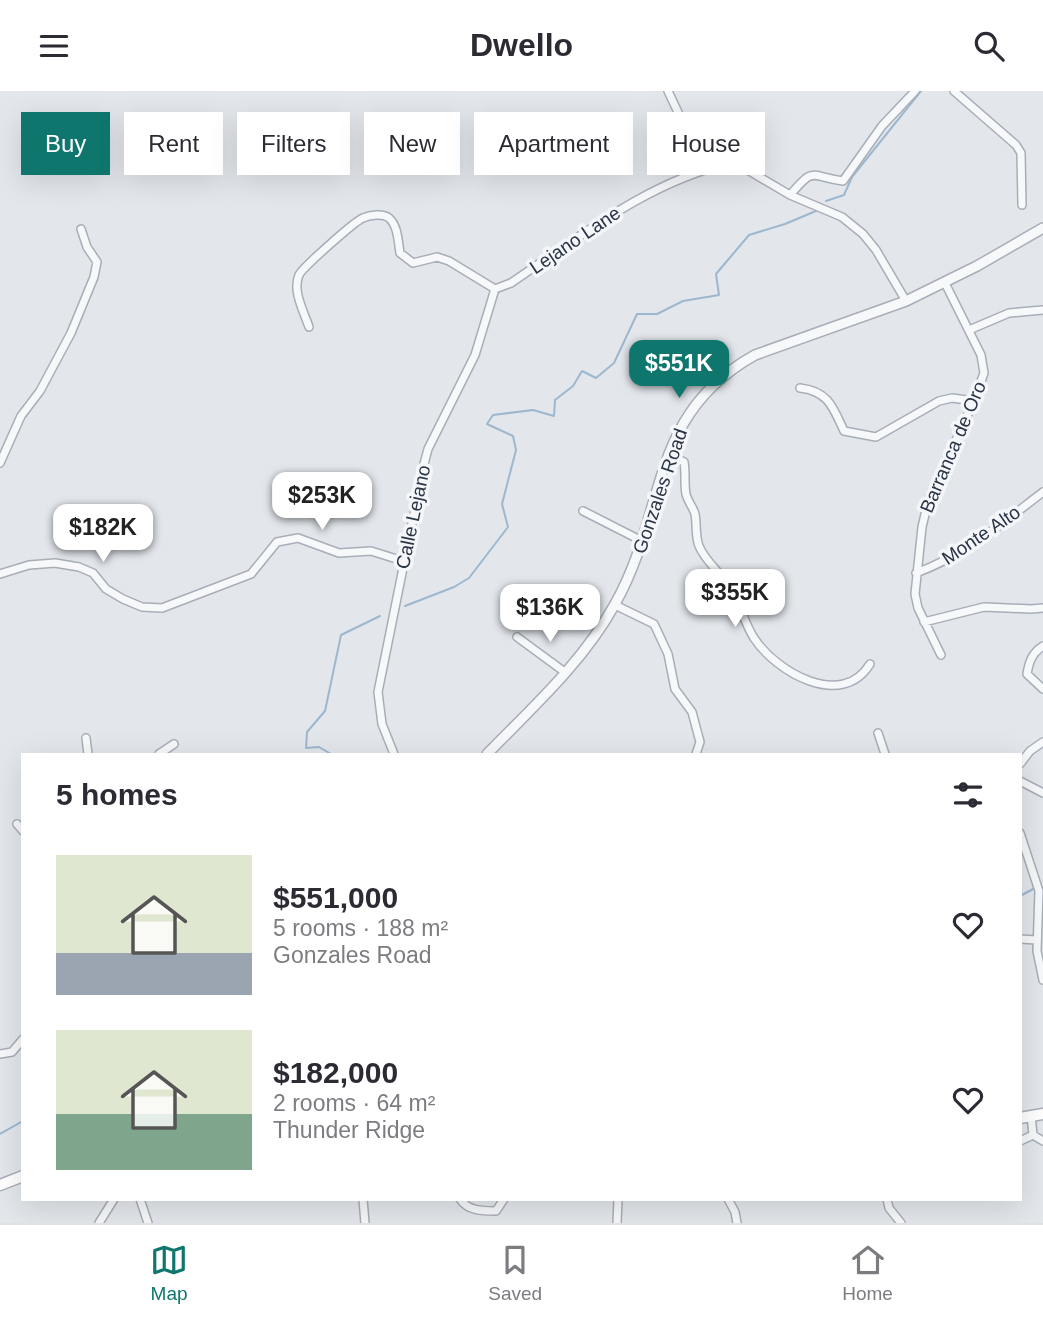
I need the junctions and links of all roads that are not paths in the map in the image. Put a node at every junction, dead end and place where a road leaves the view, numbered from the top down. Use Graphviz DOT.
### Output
graph roads {
  1 [pos="668,91"];
  2 [pos="915,91"];
  3 [pos="954,91"];
  4 [pos="678,112"];
  5 [pos="689,175"];
  6 [pos="756,175"];
  7 [pos="790,195"];
  8 [pos="1022,205"];
  9 [pos="1043,228"];
  10 [pos="81,229"];
  11 [pos="945,283"];
  12 [pos="495,289"];
  13 [pos="906,301"];
  14 [pos="1043,310"];
  15 [pos="309,327"];
  16 [pos="969,330"];
  17 [pos="800,388"];
  18 [pos="974,401"];
  19 [pos="668,454"];
  20 [pos="0,463"];
  21 [pos="1043,492"];
  22 [pos="583,511"];
  23 [pos="642,541"];
  24 [pos="403,561"];
  25 [pos="0,573"];
  26 [pos="916,573"];
  27 [pos="615,605"];
  28 [pos="1043,608"];
  29 [pos="924,622"];
  30 [pos="517,637"];
  31 [pos="1043,646"];
  32 [pos="941,656"];
  33 [pos="870,664"];
  34 [pos="566,673"];
  35 [pos="1043,689"];
  36 [pos="878,733"];
  37 [pos="86,738"];
  38 [pos="1043,742"];
  39 [pos="174,744"];
  40 [pos="88,753"];
  41 [pos="160,753"];
  42 [pos="394,753"];
  43 [pos="488,753"];
  44 [pos="696,753"];
  45 [pos="885,753"];
  46 [pos="1022,761"];
  47 [pos="1022,783"];
  48 [pos="1043,793"];
  49 [pos="1022,839"];
  50 [pos="1022,939"];
  51 [pos="1037,940"];
  52 [pos="1043,980"];
  53 [pos="21,1041"];
  54 [pos="0,1054"];
  55 [pos="1043,1114"];
  56 [pos="1026,1117"];
  57 [pos="1033,1135"];
  58 [pos="1022,1140"];
  59 [pos="1043,1140"];
  60 [pos="21,1177"];
  61 [pos="0,1185"];
  62 [pos="113,1201"];
  63 [pos="141,1201"];
  64 [pos="363,1201"];
  65 [pos="461,1201"];
  66 [pos="503,1201"];
  67 [pos="618,1201"];
  68 [pos="729,1201"];
  69 [pos="887,1201"];
  70 [pos="99,1223"];
  71 [pos="148,1223"];
  72 [pos="365,1223"];
  73 [pos="617,1223"];
  74 [pos="737,1223"];
  75 [pos="901,1223"];
  1 -- 4 [label="street"];
  2 -- 7 [label="street"];
  3 -- 8 [label="street"];
  5 -- 12 [label="street, Lejano Lane"];
  6 -- 7 [label="street, Lejano Lane"];
  7 -- 13 [label="street, Lejano Lane"];
  9 -- 11 [label="street, Gonzales Road"];
  10 -- 20 [label="street"];
  11 -- 13 [label="street, Gonzales Road"];
  11 -- 16 [label="street, Barranca de Oro"];
  12 -- 15 [label="street"];
  12 -- 24 [label="street, Calle Lejano"];
  13 -- 19 [label="street, Gonzales Road"];
  14 -- 16 [label="street"];
  16 -- 18 [label="street, Barranca de Oro"];
  17 -- 18 [label="street"];
  18 -- 26 [label="street, Barranca de Oro"];
  19 -- 23 [label="street, Gonzales Road"];
  19 -- 33 [label="street"];
  21 -- 26 [label="street, Monte Alto"];
  22 -- 23 [label="street"];
  23 -- 27 [label="street, Gonzales Road"];
  24 -- 25 [label="street"];
  24 -- 42 [label="street, Calle Lejano"];
  26 -- 29 [label="street, Barranca de Oro"];
  27 -- 34 [label="street, Gonzales Road"];
  27 -- 44 [label="street"];
  28 -- 29 [label="street"];
  29 -- 32 [label="street, Barranca de Oro"];
  30 -- 34 [label="street"];
  31 -- 35 [label="street"];
  34 -- 43 [label="street, Gonzales Road"];
  36 -- 45 [label="street"];
  37 -- 40 [label="street"];
  38 -- 46 [label="street"];
  39 -- 41 [label="street"];
  47 -- 48 [label="street"];
  49 -- 51 [label="street"];
  50 -- 51 [label="street"];
  51 -- 52 [label="street"];
  53 -- 54 [label="street"];
  55 -- 56 [label="main road"];
  56 -- 57 [label="street"];
  57 -- 58 [label="street"];
  57 -- 59 [label="street"];
  60 -- 61 [label="main road"];
  62 -- 70 [label="street"];
  63 -- 71 [label="street"];
  64 -- 72 [label="street"];
  65 -- 66 [label="street"];
  67 -- 73 [label="street"];
  68 -- 74 [label="street"];
  69 -- 75 [label="street"];
}
